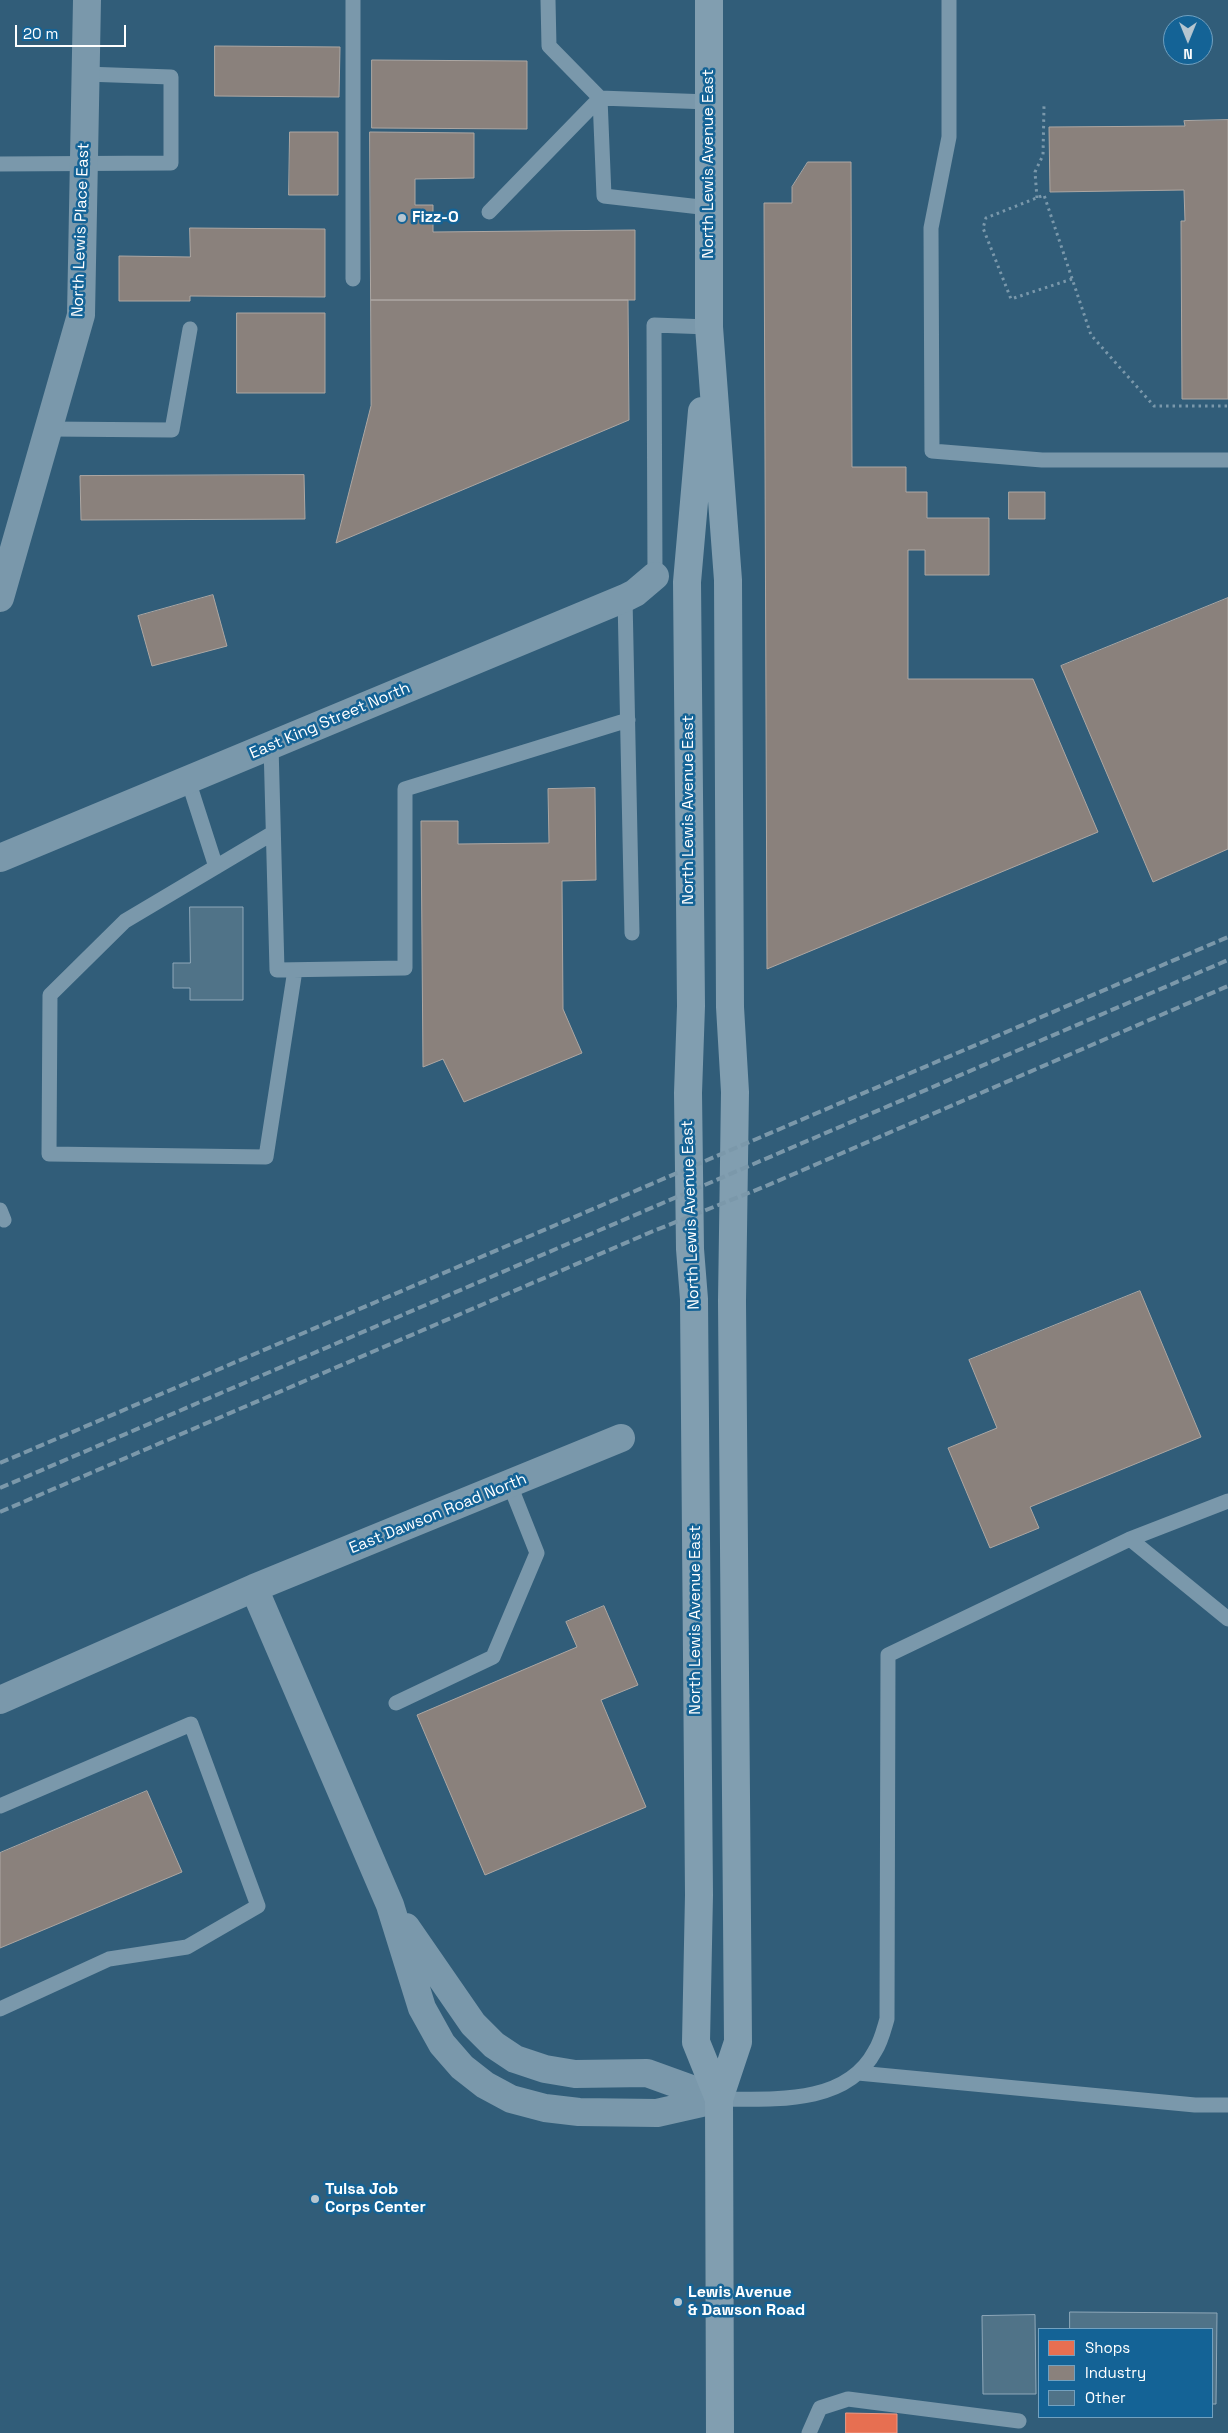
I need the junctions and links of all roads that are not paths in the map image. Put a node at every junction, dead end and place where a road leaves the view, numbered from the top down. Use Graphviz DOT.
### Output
graph roads {
  1 [pos="86,0"];
  2 [pos="353,0"];
  3 [pos="548,0"];
  4 [pos="709,0"];
  5 [pos="949,0"];
  6 [pos="85,74"];
  7 [pos="600,98"];
  8 [pos="709,102"];
  9 [pos="84,163"];
  10 [pos="0,164"];
  11 [pos="709,208"];
  12 [pos="488,212"];
  13 [pos="353,279"];
  14 [pos="709,327"];
  15 [pos="190,329"];
  16 [pos="49,429"];
  17 [pos="1228,460"];
  18 [pos="655,576"];
  19 [pos="0,598"];
  20 [pos="625,598"];
  21 [pos="628,720"];
  22 [pos="271,745"];
  23 [pos="188,780"];
  24 [pos="273,834"];
  25 [pos="0,858"];
  26 [pos="216,867"];
  27 [pos="632,933"];
  28 [pos="295,970"];
  29 [pos="621,1438"];
  30 [pos="510,1484"];
  31 [pos="1228,1502"];
  32 [pos="1130,1539"];
  33 [pos="254,1588"];
  34 [pos="1228,1619"];
  35 [pos="0,1700"];
  36 [pos="396,1703"];
  37 [pos="0,1806"];
  38 [pos="390,1905"];
  39 [pos="0,2009"];
  40 [pos="858,2073"];
  41 [pos="719,2099"];
  42 [pos="1228,2105"];
  43 [pos="1020,2421"];
  44 [pos="720,2433"];
  45 [pos="809,2433"];
  1 -- 6 [label="street, North Lewis Place East"];
  2 -- 13 [label="lane"];
  3 -- 7 [label="lane"];
  4 -- 8 [label="main road, North Lewis Avenue East"];
  5 -- 17 [label="lane"];
  6 -- 9 [label="street, North Lewis Place East"];
  6 -- 9 [label="lane"];
  7 -- 8 [label="lane"];
  7 -- 11 [label="lane"];
  7 -- 12 [label="lane"];
  8 -- 11 [label="main road, North Lewis Avenue East"];
  9 -- 10 [label="lane"];
  9 -- 16 [label="street, North Lewis Place East"];
  11 -- 14 [label="main road, North Lewis Avenue East"];
  14 -- 18 [label="lane"];
  14 -- 41 [label="main road, North Lewis Avenue East"];
  14 -- 41 [label="main road, North Lewis Avenue East"];
  15 -- 16 [label="lane"];
  16 -- 19 [label="street, North Lewis Place East"];
  18 -- 20 [label="street, East King Street North"];
  20 -- 21 [label="lane"];
  20 -- 22 [label="street, East King Street North"];
  21 -- 27 [label="lane"];
  21 -- 28 [label="lane"];
  22 -- 23 [label="street, East King Street North"];
  22 -- 24 [label="lane"];
  23 -- 25 [label="street, East King Street North"];
  23 -- 26 [label="lane"];
  24 -- 26 [label="lane"];
  24 -- 28 [label="lane"];
  26 -- 28 [label="lane"];
  29 -- 30 [label="street, East Dawson Road North"];
  30 -- 33 [label="street, East Dawson Road North"];
  30 -- 36 [label="lane"];
  31 -- 32 [label="lane"];
  32 -- 34 [label="lane"];
  32 -- 40 [label="lane"];
  33 -- 35 [label="street, East Dawson Road North"];
  33 -- 38 [label="street"];
  37 -- 39 [label="lane"];
  38 -- 41 [label="street"];
  38 -- 41 [label="street"];
  40 -- 41 [label="lane"];
  40 -- 42 [label="lane"];
  41 -- 44 [label="main road, North Lewis Avenue East"];
  43 -- 45 [label="lane"];
}
